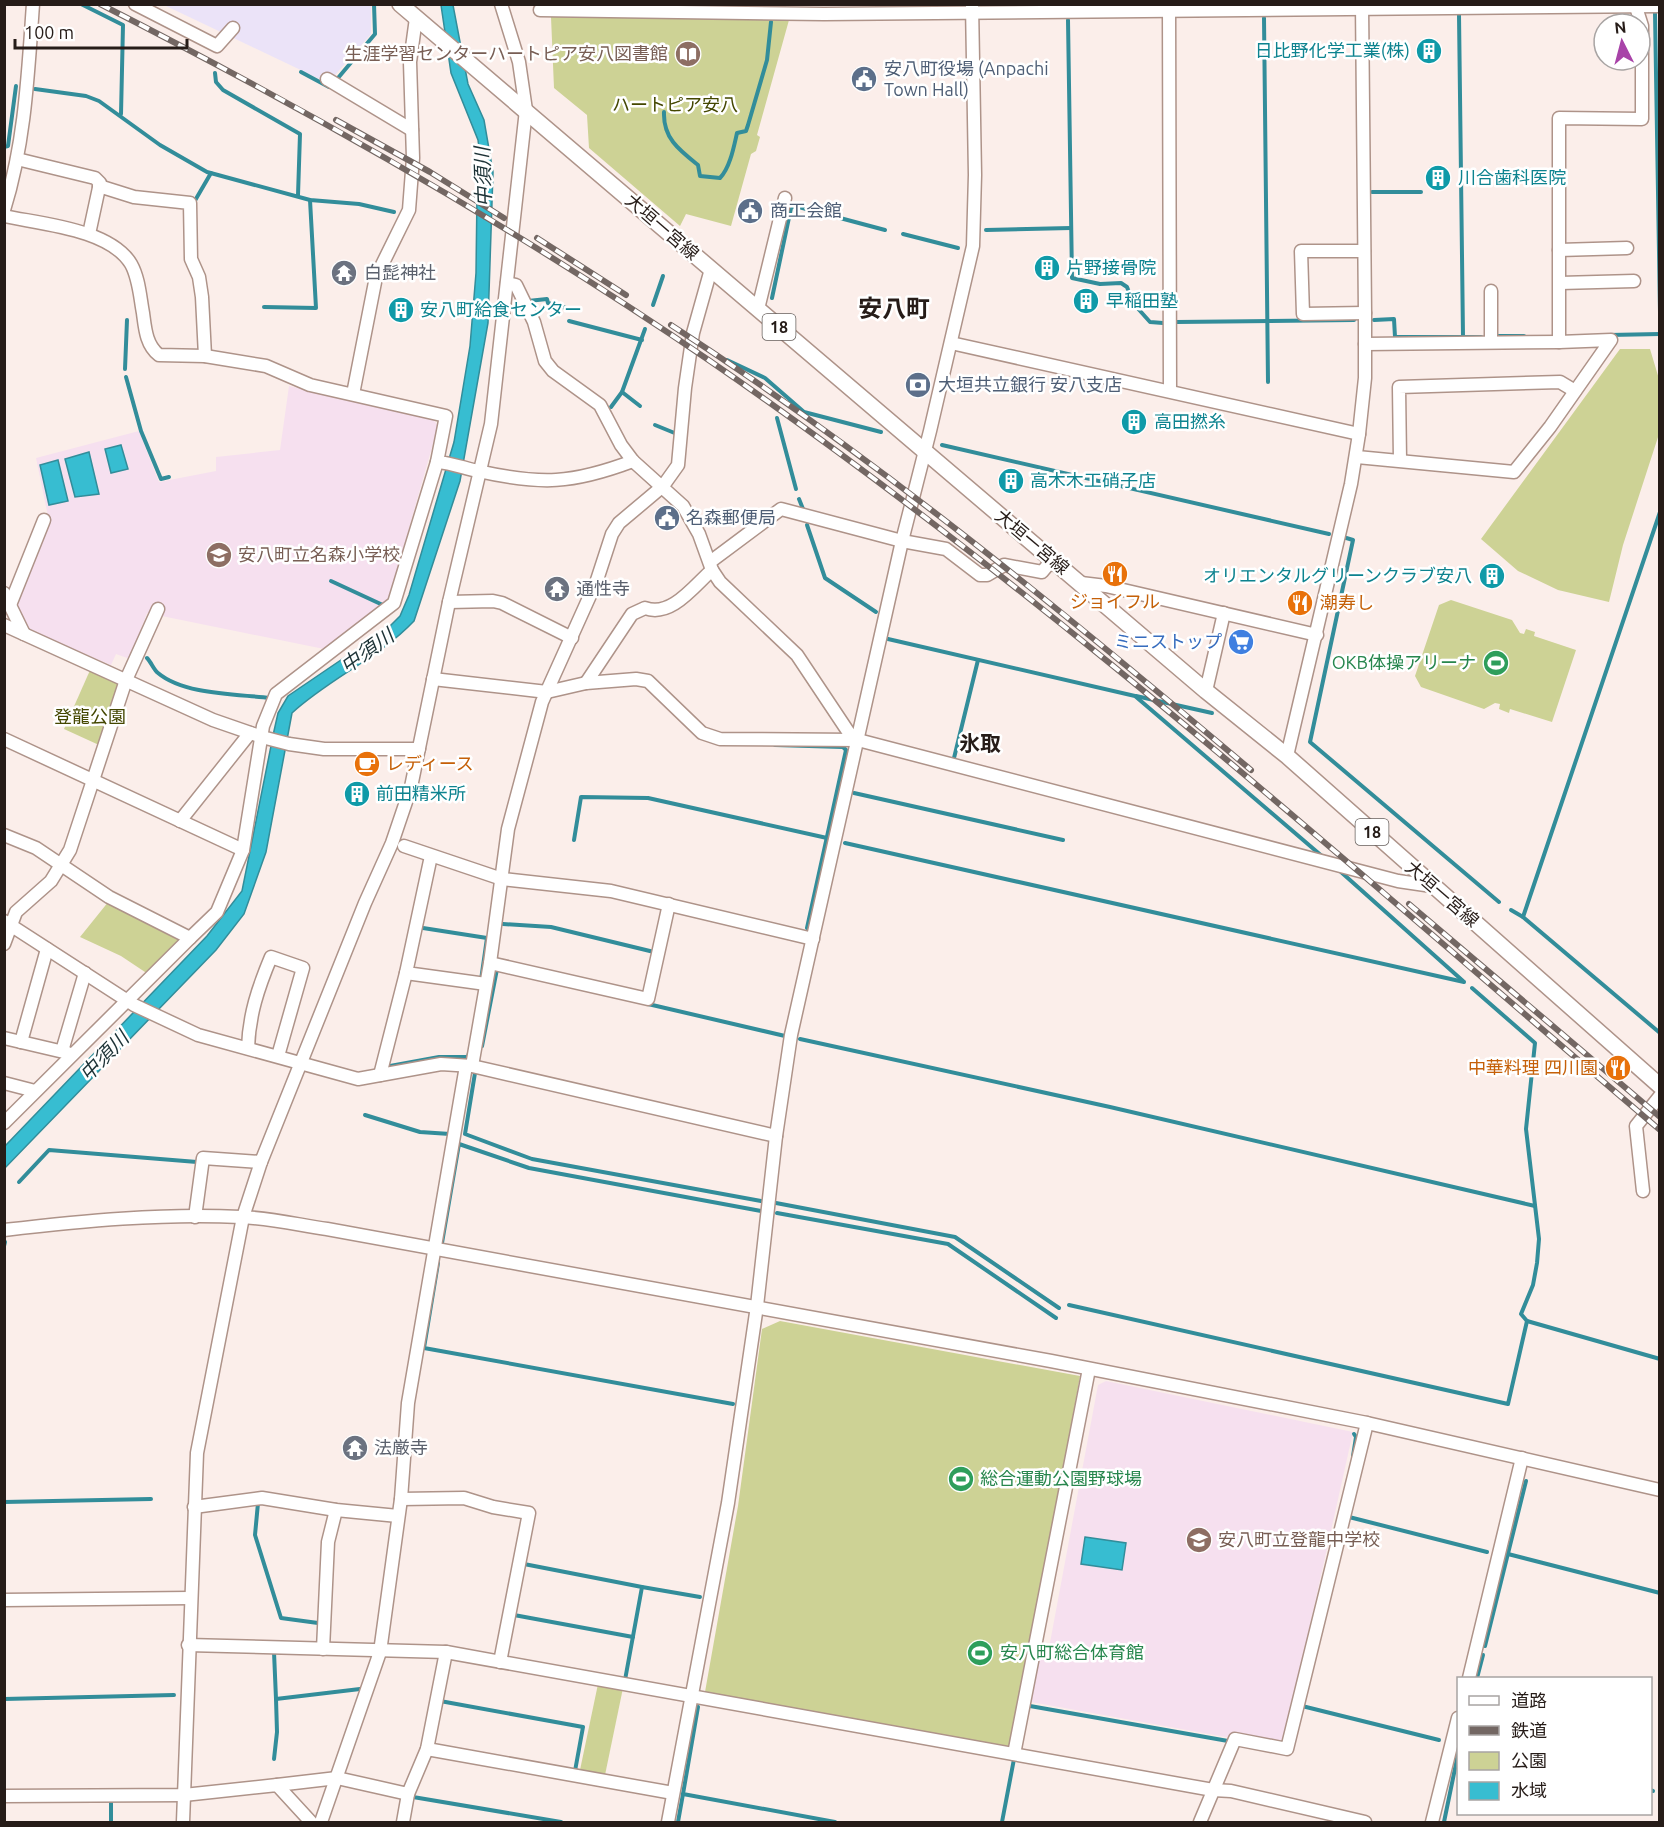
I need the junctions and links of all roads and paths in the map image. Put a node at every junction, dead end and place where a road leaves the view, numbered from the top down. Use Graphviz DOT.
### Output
graph roads {
  1 [pos="33,4"];
  2 [pos="135,4"];
  3 [pos="501,4"];
  4 [pos="1559,6"];
  5 [pos="1636,6"];
  6 [pos="1659,6"];
  7 [pos="582,7"];
  8 [pos="1169,7"];
  9 [pos="1362,7"];
  10 [pos="774,8"];
  11 [pos="972,8"];
  12 [pos="409,10"];
  13 [pos="540,10"];
  14 [pos="233,28"];
  15 [pos="327,79"];
  16 [pos="526,110"];
  17 [pos="412,130"];
  18 [pos="13,161"];
  19 [pos="99,186"];
  20 [pos="785,198"];
  21 [pos="4,210"];
  22 [pos="4,216"];
  23 [pos="89,234"];
  24 [pos="1627,248"];
  25 [pos="1364,250"];
  26 [pos="1558,250"];
  27 [pos="711,269"];
  28 [pos="1634,281"];
  29 [pos="507,283"];
  30 [pos="1560,283"];
  31 [pos="1491,291"];
  32 [pos="758,309"];
  33 [pos="1365,313"];
  34 [pos="1491,342"];
  35 [pos="1559,342"];
  36 [pos="951,343"];
  37 [pos="1365,344"];
  38 [pos="205,356"];
  39 [pos="1170,391"];
  40 [pos="1575,391"];
  41 [pos="352,394"];
  42 [pos="1359,434"];
  43 [pos="925,452"];
  44 [pos="1357,457"];
  45 [pos="1400,460"];
  46 [pos="633,461"];
  47 [pos="440,462"];
  48 [pos="474,470"];
  49 [pos="663,486"];
  50 [pos="44,520"];
  51 [pos="902,541"];
  52 [pos="1052,560"];
  53 [pos="711,566"];
  54 [pos="1081,583"];
  55 [pos="4,593"];
  56 [pos="448,602"];
  57 [pos="10,605"];
  58 [pos="158,609"];
  59 [pos="1224,613"];
  60 [pos="4,626"];
  61 [pos="24,634"];
  62 [pos="1317,635"];
  63 [pos="572,638"];
  64 [pos="126,680"];
  65 [pos="433,680"];
  66 [pos="586,683"];
  67 [pos="1206,691"];
  68 [pos="547,692"];
  69 [pos="260,736"];
  70 [pos="4,739"];
  71 [pos="858,740"];
  72 [pos="419,749"];
  73 [pos="1287,756"];
  74 [pos="92,779"];
  75 [pos="403,815"];
  76 [pos="180,821"];
  77 [pos="4,835"];
  78 [pos="404,846"];
  79 [pos="243,850"];
  80 [pos="431,856"];
  81 [pos="385,859"];
  82 [pos="64,864"];
  83 [pos="502,879"];
  84 [pos="1432,886"];
  85 [pos="669,904"];
  86 [pos="7,923"];
  87 [pos="190,938"];
  88 [pos="813,939"];
  89 [pos="4,944"];
  90 [pos="47,949"];
  91 [pos="490,963"];
  92 [pos="85,973"];
  93 [pos="406,973"];
  94 [pos="486,984"];
  95 [pos="131,1003"];
  96 [pos="4,1038"];
  97 [pos="21,1042"];
  98 [pos="248,1048"];
  99 [pos="67,1053"];
  100 [pos="278,1056"];
  101 [pos="302,1061"];
  102 [pos="469,1066"];
  103 [pos="380,1075"];
  104 [pos="4,1083"];
  105 [pos="1659,1086"];
  106 [pos="35,1091"];
  107 [pos="1659,1096"];
  108 [pos="4,1123"];
  109 [pos="776,1136"];
  110 [pos="261,1162"];
  111 [pos="1643,1191"];
  112 [pos="243,1216"];
  113 [pos="195,1217"];
  114 [pos="4,1230"];
  115 [pos="435,1249"];
  116 [pos="757,1306"];
  117 [pos="1089,1369"];
  118 [pos="1367,1423"];
  119 [pos="1522,1458"];
  120 [pos="1659,1490"];
  121 [pos="401,1499"];
  122 [pos="194,1507"];
  123 [pos="336,1510"];
  124 [pos="398,1516"];
  125 [pos="190,1598"];
  126 [pos="4,1600"];
  127 [pos="188,1645"];
  128 [pos="324,1649"];
  129 [pos="380,1652"];
  130 [pos="446,1652"];
  131 [pos="500,1662"];
  132 [pos="1469,1677"];
  133 [pos="693,1696"];
  134 [pos="1457,1722"];
  135 [pos="427,1749"];
  136 [pos="1014,1754"];
  137 [pos="337,1778"];
  138 [pos="277,1785"];
  139 [pos="1214,1790"];
  140 [pos="674,1793"];
  141 [pos="408,1794"];
  142 [pos="184,1795"];
  143 [pos="4,1796"];
  144 [pos="183,1822"];
  145 [pos="311,1822"];
  146 [pos="321,1822"];
  147 [pos="403,1822"];
  148 [pos="668,1822"];
  149 [pos="1200,1822"];
  150 [pos="1365,1822"];
  151 [pos="1432,1822"];
  1 -- 18 [label="street"];
  2 -- 14 [label="street"];
  3 -- 16 [label="street"];
  4 -- 5 [label="street"];
  4 -- 9 [label="street"];
  5 -- 6 [label="street"];
  5 -- 26 [label="street"];
  7 -- 10 [label="street"];
  7 -- 13 [label="street"];
  8 -- 9 [label="street"];
  8 -- 11 [label="street"];
  8 -- 39 [label="street"];
  9 -- 25 [label="street"];
  10 -- 11 [label="street"];
  11 -- 36 [label="street"];
  12 -- 16 [label="main road, 大垣一宮線 / 18"];
  12 -- 17 [label="street"];
  15 -- 17 [label="street"];
  16 -- 27 [label="main road, 大垣一宮線 / 18"];
  16 -- 29 [label="street"];
  17 -- 41 [label="street"];
  18 -- 19 [label="street"];
  18 -- 21 [label="street"];
  19 -- 23 [label="street"];
  19 -- 38 [label="street"];
  20 -- 32 [label="street"];
  22 -- 23 [label="street"];
  23 -- 38 [label="street"];
  24 -- 26 [label="street"];
  25 -- 33 [label="street"];
  25 -- 33 [label="street"];
  26 -- 30 [label="street"];
  27 -- 32 [label="main road, 大垣一宮線 / 18"];
  27 -- 49 [label="street"];
  28 -- 30 [label="street"];
  29 -- 46 [label="street"];
  29 -- 48 [label="street"];
  30 -- 35 [label="street"];
  31 -- 34 [label="street"];
  32 -- 43 [label="main road, 大垣一宮線 / 18"];
  33 -- 37 [label="street"];
  34 -- 35 [label="street"];
  34 -- 37 [label="street"];
  35 -- 40 [label="street"];
  36 -- 39 [label="street"];
  36 -- 43 [label="street"];
  37 -- 42 [label="street"];
  38 -- 41 [label="street"];
  39 -- 42 [label="street"];
  40 -- 45 [label="street"];
  40 -- 45 [label="street"];
  41 -- 47 [label="street"];
  42 -- 44 [label="street"];
  43 -- 51 [label="street"];
  43 -- 52 [label="main road, 大垣一宮線 / 18"];
  44 -- 45 [label="street"];
  44 -- 62 [label="street"];
  46 -- 48 [label="street"];
  46 -- 49 [label="street"];
  47 -- 48 [label="street"];
  47 -- 69 [label="street"];
  48 -- 56 [label="street"];
  49 -- 53 [label="street"];
  49 -- 63 [label="street"];
  50 -- 57 [label="street"];
  51 -- 52 [label="street"];
  51 -- 53 [label="street"];
  51 -- 71 [label="street"];
  52 -- 54 [label="main road, 大垣一宮線 / 18"];
  53 -- 66 [label="street"];
  53 -- 71 [label="street"];
  54 -- 59 [label="street"];
  54 -- 67 [label="main road, 大垣一宮線 / 18"];
  55 -- 57 [label="street"];
  56 -- 63 [label="street"];
  56 -- 65 [label="street"];
  57 -- 61 [label="street"];
  58 -- 64 [label="street"];
  59 -- 62 [label="street"];
  59 -- 67 [label="street"];
  60 -- 61 [label="street"];
  61 -- 64 [label="street"];
  62 -- 73 [label="street"];
  63 -- 68 [label="street"];
  64 -- 69 [label="street"];
  64 -- 74 [label="street"];
  65 -- 68 [label="street"];
  65 -- 72 [label="street"];
  66 -- 68 [label="street"];
  66 -- 71 [label="street"];
  67 -- 73 [label="main road, 大垣一宮線 / 18"];
  68 -- 83 [label="street"];
  69 -- 72 [label="street"];
  69 -- 76 [label="street"];
  69 -- 79 [label="street"];
  70 -- 74 [label="street"];
  71 -- 84 [label="street"];
  71 -- 88 [label="street"];
  72 -- 75 [label="street"];
  73 -- 84 [label="main road, 大垣一宮線 / 18"];
  74 -- 76 [label="street"];
  74 -- 82 [label="street"];
  75 -- 78 [label="street"];
  75 -- 81 [label="street"];
  76 -- 79 [label="street"];
  77 -- 82 [label="street"];
  78 -- 80 [label="street"];
  78 -- 81 [label="street"];
  79 -- 87 [label="street"];
  80 -- 83 [label="street"];
  80 -- 93 [label="street"];
  81 -- 101 [label="street"];
  82 -- 86 [label="street"];
  82 -- 87 [label="street"];
  83 -- 85 [label="street"];
  83 -- 91 [label="street"];
  84 -- 105 [label="main road, 大垣一宮線 / 18"];
  85 -- 88 [label="street"];
  85 -- 91 [label="street"];
  86 -- 89 [label="street"];
  86 -- 90 [label="street"];
  87 -- 95 [label="street"];
  88 -- 109 [label="street"];
  90 -- 92 [label="street"];
  90 -- 97 [label="street"];
  91 -- 94 [label="street"];
  92 -- 95 [label="street"];
  92 -- 99 [label="street"];
  93 -- 94 [label="street"];
  93 -- 103 [label="street"];
  94 -- 102 [label="street"];
  95 -- 98 [label="street"];
  95 -- 99 [label="street"];
  96 -- 97 [label="street"];
  97 -- 99 [label="street"];
  98 -- 100 [label="street"];
  98 -- 100 [label="street"];
  99 -- 106 [label="street"];
  100 -- 101 [label="street"];
  101 -- 103 [label="street"];
  101 -- 110 [label="street"];
  102 -- 103 [label="street"];
  102 -- 109 [label="street"];
  102 -- 115 [label="street"];
  104 -- 106 [label="street"];
  106 -- 108 [label="street"];
  107 -- 111 [label="street"];
  109 -- 116 [label="street"];
  110 -- 112 [label="street"];
  110 -- 113 [label="street"];
  112 -- 113 [label="street"];
  112 -- 115 [label="street"];
  112 -- 122 [label="street"];
  113 -- 114 [label="street"];
  115 -- 116 [label="street"];
  115 -- 121 [label="street"];
  116 -- 117 [label="street"];
  116 -- 133 [label="street"];
  117 -- 118 [label="street"];
  117 -- 136 [label="street"];
  118 -- 119 [label="street"];
  118 -- 139 [label="street"];
  119 -- 120 [label="street"];
  119 -- 132 [label="street"];
  121 -- 124 [label="street"];
  121 -- 131 [label="street"];
  122 -- 123 [label="street"];
  122 -- 125 [label="street"];
  123 -- 124 [label="street"];
  123 -- 128 [label="street"];
  124 -- 129 [label="street"];
  125 -- 126 [label="street"];
  125 -- 127 [label="street"];
  127 -- 128 [label="street"];
  127 -- 142 [label="street"];
  128 -- 129 [label="street"];
  129 -- 130 [label="street"];
  129 -- 137 [label="street"];
  130 -- 131 [label="street"];
  130 -- 135 [label="street"];
  131 -- 133 [label="street"];
  133 -- 136 [label="street"];
  133 -- 140 [label="street"];
  134 -- 151 [label="street"];
  135 -- 140 [label="street"];
  135 -- 141 [label="street"];
  136 -- 139 [label="street"];
  137 -- 138 [label="street"];
  137 -- 141 [label="street"];
  137 -- 146 [label="street"];
  138 -- 142 [label="street"];
  138 -- 145 [label="street"];
  139 -- 149 [label="street"];
  139 -- 150 [label="street"];
  140 -- 148 [label="street"];
  141 -- 147 [label="street"];
  142 -- 143 [label="street"];
  142 -- 144 [label="street"];
}
